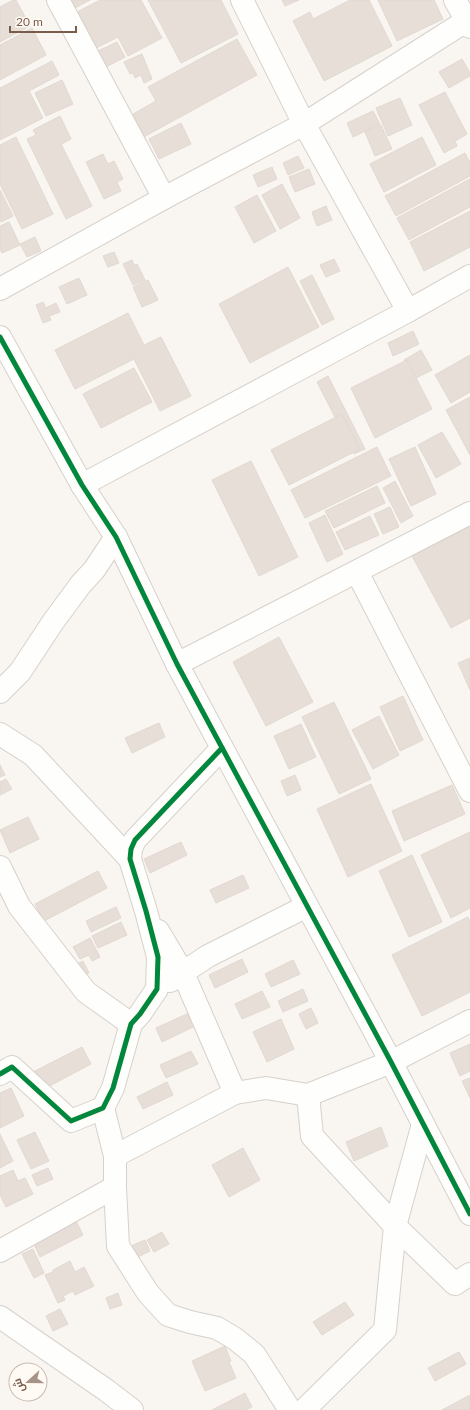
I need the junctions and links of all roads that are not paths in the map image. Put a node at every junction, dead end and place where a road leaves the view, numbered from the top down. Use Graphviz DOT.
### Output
graph roads {
  1 [pos="58,0"];
  2 [pos="242,0"];
  3 [pos="455,0"];
  4 [pos="468,24"];
  5 [pos="304,124"];
  6 [pos="164,198"];
  7 [pos="470,276"];
  8 [pos="0,289"];
  9 [pos="408,311"];
  10 [pos="0,337"];
  11 [pos="82,485"];
  12 [pos="470,513"];
  13 [pos="116,537"];
  14 [pos="357,572"];
  15 [pos="177,664"];
  16 [pos="0,692"];
  17 [pos="0,734"];
  18 [pos="222,748"];
  19 [pos="470,790"];
  20 [pos="130,859"];
  21 [pos="0,867"];
  22 [pos="307,906"];
  23 [pos="146,911"];
  24 [pos="183,972"];
  25 [pos="157,989"];
  26 [pos="470,1021"];
  27 [pos="131,1024"];
  28 [pos="391,1062"];
  29 [pos="0,1074"];
  30 [pos="235,1093"];
  31 [pos="308,1095"];
  32 [pos="102,1108"];
  33 [pos="423,1124"];
  34 [pos="115,1156"];
  35 [pos="115,1187"];
  36 [pos="470,1214"];
  37 [pos="395,1226"];
  38 [pos="0,1251"];
  39 [pos="470,1274"];
  40 [pos="0,1317"];
  41 [pos="132,1410"];
  42 [pos="290,1410"];
  43 [pos="304,1410"];
  1 -- 6 [label="street"];
  2 -- 5 [label="street"];
  3 -- 4 [label="street"];
  4 -- 5 [label="street"];
  5 -- 6 [label="street"];
  5 -- 9 [label="street"];
  6 -- 8 [label="street"];
  7 -- 9 [label="street"];
  9 -- 11 [label="street"];
  10 -- 11 [label="street"];
  11 -- 13 [label="street"];
  12 -- 14 [label="street"];
  13 -- 15 [label="street"];
  13 -- 16 [label="street"];
  14 -- 15 [label="street"];
  14 -- 19 [label="street"];
  15 -- 18 [label="street"];
  17 -- 20 [label="street"];
  18 -- 20 [label="street"];
  18 -- 22 [label="street"];
  20 -- 23 [label="street"];
  21 -- 27 [label="street"];
  22 -- 24 [label="street"];
  22 -- 28 [label="street"];
  23 -- 24 [label="street"];
  23 -- 25 [label="street"];
  24 -- 25 [label="street"];
  24 -- 30 [label="street"];
  25 -- 27 [label="street"];
  26 -- 28 [label="street"];
  27 -- 32 [label="street"];
  28 -- 31 [label="street"];
  28 -- 33 [label="street"];
  29 -- 32 [label="street"];
  30 -- 31 [label="street"];
  30 -- 34 [label="street"];
  31 -- 37 [label="street"];
  32 -- 34 [label="street"];
  33 -- 36 [label="street"];
  33 -- 37 [label="street"];
  34 -- 35 [label="street"];
  35 -- 38 [label="street"];
  35 -- 42 [label="street"];
  37 -- 39 [label="street"];
  37 -- 43 [label="street"];
  40 -- 41 [label="street"];
}
